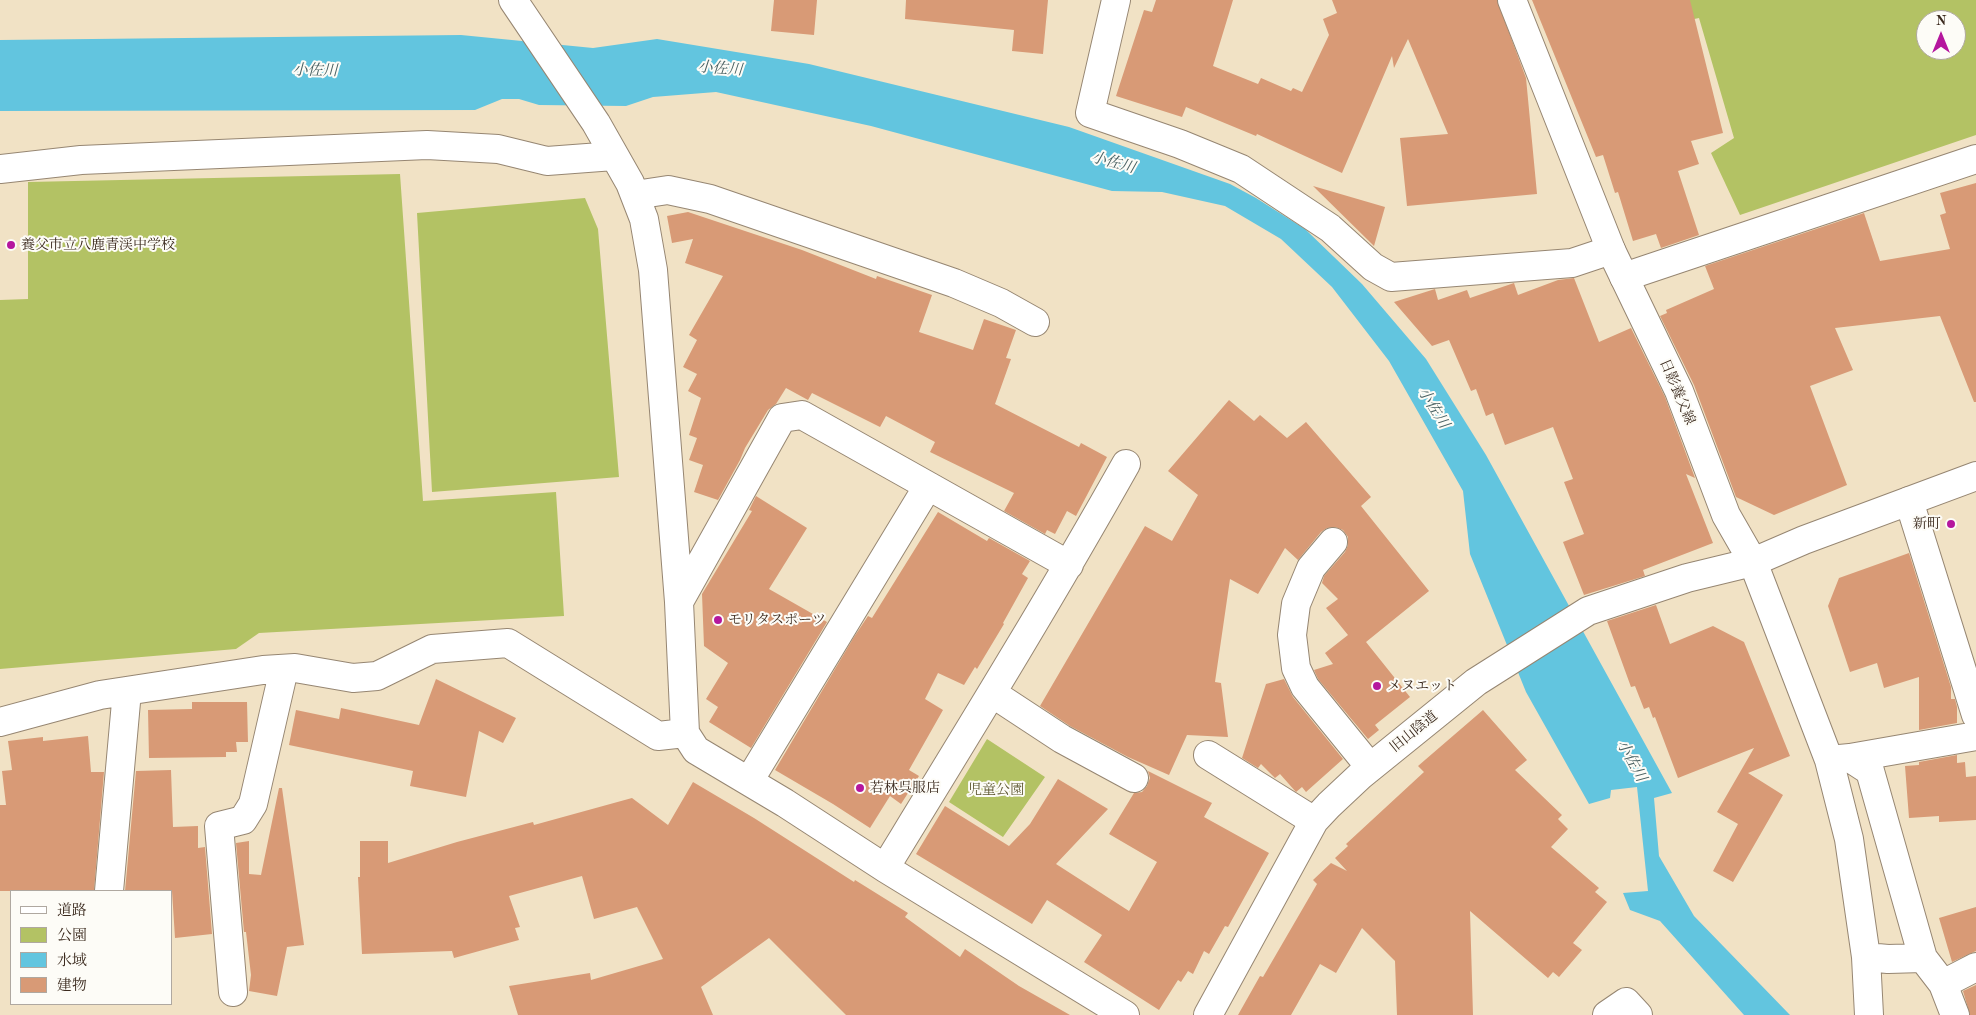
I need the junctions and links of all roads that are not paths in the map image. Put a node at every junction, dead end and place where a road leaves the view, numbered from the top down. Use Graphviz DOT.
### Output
graph roads {
  1 [pos="1116,0"];
  2 [pos="1512,0"];
  3 [pos="515,3"];
  4 [pos="614,156"];
  5 [pos="1976,159"];
  6 [pos="0,169"];
  7 [pos="635,195"];
  8 [pos="1611,250"];
  9 [pos="1624,277"];
  10 [pos="1035,322"];
  11 [pos="1126,464"];
  12 [pos="1976,476"];
  13 [pos="928,486"];
  14 [pos="1909,501"];
  15 [pos="1333,542"];
  16 [pos="1753,562"];
  17 [pos="1069,565"];
  18 [pos="679,602"];
  19 [pos="284,668"];
  20 [pos="126,691"];
  21 [pos="992,693"];
  22 [pos="1976,715"];
  23 [pos="0,722"];
  24 [pos="685,733"];
  25 [pos="1976,736"];
  26 [pos="1208,755"];
  27 [pos="1839,759"];
  28 [pos="1370,767"];
  29 [pos="1134,778"];
  30 [pos="750,782"];
  31 [pos="1314,821"];
  32 [pos="885,868"];
  33 [pos="109,890"];
  34 [pos="1923,958"];
  35 [pos="1976,967"];
  36 [pos="1867,968"];
  37 [pos="1943,984"];
  38 [pos="233,992"];
  39 [pos="1126,1015"];
  40 [pos="1208,1015"];
  41 [pos="1607,1015"];
  42 [pos="1638,1015"];
  43 [pos="1869,1015"];
  44 [pos="1955,1015"];
  1 -- 8 [label="street"];
  2 -- 8 [label="street, 日影養父線"];
  3 -- 4 [label="street"];
  4 -- 6 [label="street"];
  4 -- 7 [label="street"];
  5 -- 9 [label="street"];
  7 -- 10 [label="street"];
  7 -- 18 [label="street"];
  8 -- 9 [label="street, 日影養父線"];
  9 -- 16 [label="street, 日影養父線"];
  11 -- 17 [label="street"];
  12 -- 14 [label="street"];
  13 -- 17 [label="street"];
  13 -- 18 [label="street"];
  13 -- 30 [label="street"];
  14 -- 16 [label="street"];
  14 -- 22 [label="street"];
  15 -- 28 [label="street"];
  16 -- 27 [label="street, 日影養父線"];
  16 -- 28 [label="street, 旧山陰道"];
  17 -- 21 [label="street"];
  18 -- 24 [label="street"];
  19 -- 20 [label="street"];
  19 -- 24 [label="street"];
  19 -- 38 [label="street"];
  20 -- 23 [label="street"];
  20 -- 33 [label="street"];
  21 -- 29 [label="street"];
  21 -- 32 [label="street"];
  24 -- 30 [label="street"];
  25 -- 27 [label="street"];
  26 -- 31 [label="street"];
  27 -- 34 [label="street"];
  27 -- 36 [label="street, 日影養父線"];
  28 -- 31 [label="street, 旧山陰道"];
  30 -- 32 [label="street"];
  31 -- 40 [label="street, 旧山陰道"];
  32 -- 39 [label="street"];
  34 -- 36 [label="street"];
  34 -- 37 [label="street"];
  35 -- 37 [label="street"];
  36 -- 43 [label="street, 日影養父線"];
  37 -- 44 [label="street"];
  41 -- 42 [label="street"];
}
